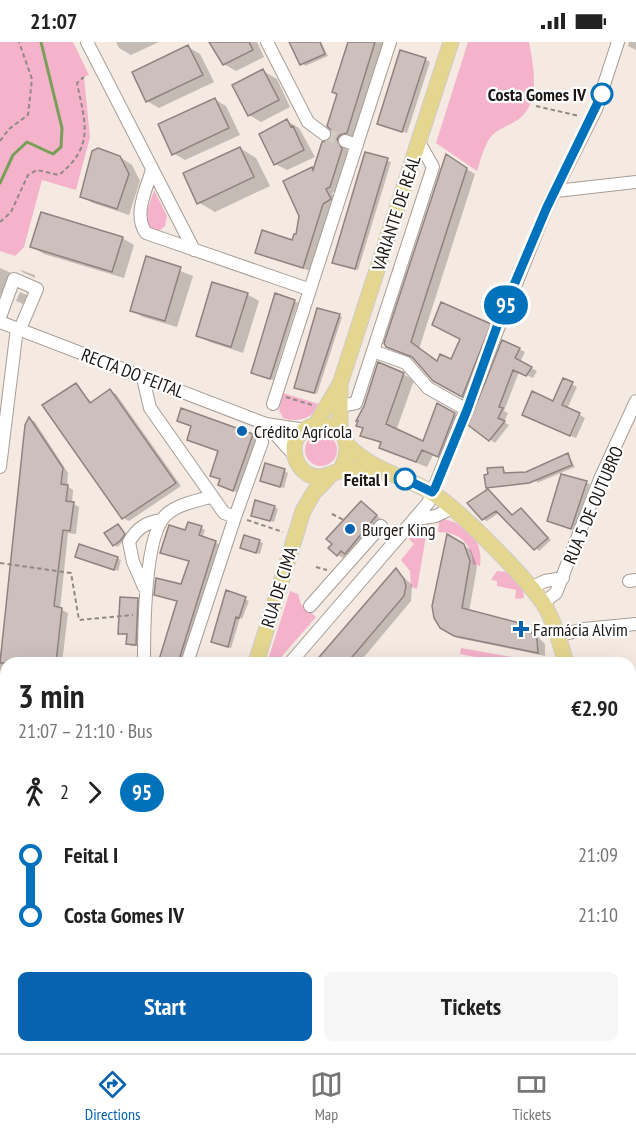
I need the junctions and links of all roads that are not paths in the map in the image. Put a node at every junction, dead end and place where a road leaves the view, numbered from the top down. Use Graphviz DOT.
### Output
graph roads {
  1 [pos="87,42"];
  2 [pos="267,42"];
  3 [pos="390,42"];
  4 [pos="451,42"];
  5 [pos="618,42"];
  6 [pos="324,134"];
  7 [pos="345,141"];
  8 [pos="420,144"];
  9 [pos="357,145"];
  10 [pos="152,170"];
  11 [pos="636,182"];
  12 [pos="556,191"];
  13 [pos="174,215"];
  14 [pos="162,239"];
  15 [pos="194,250"];
  16 [pos="308,289"];
  17 [pos="0,317"];
  18 [pos="0,322"];
  19 [pos="18,329"];
  20 [pos="373,351"];
  21 [pos="143,378"];
  22 [pos="340,384"];
  23 [pos="274,399"];
  24 [pos="636,401"];
  25 [pos="340,406"];
  26 [pos="467,410"];
  27 [pos="266,424"];
  28 [pos="310,427"];
  29 [pos="340,431"];
  30 [pos="262,442"];
  31 [pos="348,445"];
  32 [pos="297,460"];
  33 [pos="0,467"];
  34 [pos="382,471"];
  35 [pos="335,474"];
  36 [pos="432,492"];
  37 [pos="210,497"];
  38 [pos="452,508"];
  39 [pos="303,511"];
  40 [pos="235,517"];
  41 [pos="416,519"];
  42 [pos="161,520"];
  43 [pos="381,526"];
  44 [pos="562,578"];
  45 [pos="145,588"];
  46 [pos="530,588"];
  47 [pos="543,603"];
  48 [pos="310,606"];
  49 [pos="636,624"];
  50 [pos="557,636"];
  51 [pos="144,657"];
  52 [pos="190,657"];
  53 [pos="258,657"];
  54 [pos="295,657"];
  55 [pos="564,657"];
  1 -- 10 [label="street"];
  2 -- 6 [label="street"];
  3 -- 9 [label="street"];
  4 -- 8 [label="main road, VARIANTE DE REAL"];
  5 -- 12 [label="street"];
  7 -- 9 [label="street"];
  8 -- 20 [label="street"];
  8 -- 22 [label="main road, VARIANTE DE REAL"];
  9 -- 16 [label="street"];
  10 -- 13 [label="street"];
  10 -- 14 [label="street"];
  11 -- 12 [label="street"];
  12 -- 26 [label="street"];
  13 -- 14 [label="street"];
  13 -- 15 [label="street"];
  14 -- 15 [label="street"];
  15 -- 16 [label="street"];
  16 -- 23 [label="street"];
  17 -- 19 [label="street"];
  18 -- 19 [label="street, RECTA DO FEITAL"];
  19 -- 21 [label="street, RECTA DO FEITAL"];
  19 -- 33 [label="street"];
  20 -- 25 [label="street"];
  20 -- 26 [label="street"];
  21 -- 27 [label="street, RECTA DO FEITAL"];
  21 -- 37 [label="street"];
  22 -- 25 [label="main road, VARIANTE DE REAL"];
  22 -- 28 [label="main road, VARIANTE DE REAL"];
  24 -- 44 [label="street, RUA 5 DE OUTUBRO"];
  25 -- 29 [label="main road, VARIANTE DE REAL"];
  26 -- 36 [label="street"];
  27 -- 28 [label="street, RECTA DO FEITAL"];
  27 -- 32 [label="street, RECTA DO FEITAL"];
  28 -- 29 [label="main road, RECTA DO FEITAL"];
  28 -- 32 [label="main road"];
  29 -- 31 [label="main road, RECTA DO FEITAL"];
  30 -- 40 [label="street"];
  31 -- 34 [label="main road, RECTA DO FEITAL"];
  31 -- 35 [label="main road"];
  32 -- 35 [label="main road, RECTA DO FEITAL"];
  32 -- 39 [label="main road, RUA DE CIMA"];
  34 -- 35 [label="main road, RECTA DO FEITAL"];
  34 -- 36 [label="main road, RECTA DO FEITAL"];
  35 -- 39 [label="main road, RUA DE CIMA"];
  36 -- 38 [label="main road, RECTA DO FEITAL"];
  36 -- 41 [label="street"];
  37 -- 40 [label="street"];
  37 -- 42 [label="street"];
  38 -- 41 [label="street"];
  38 -- 46 [label="main road, RECTA DO FEITAL"];
  39 -- 53 [label="main road, RUA DE CIMA"];
  40 -- 52 [label="street"];
  41 -- 54 [label="street"];
  42 -- 45 [label="street"];
  42 -- 45 [label="street"];
  43 -- 48 [label="street"];
  44 -- 46 [label="street"];
  44 -- 47 [label="street, RUA 5 DE OUTUBRO"];
  45 -- 51 [label="street"];
  46 -- 47 [label="main road, RECTA DO FEITAL"];
  47 -- 50 [label="main road, RECTA DO FEITAL"];
  49 -- 50 [label="street"];
  50 -- 55 [label="main road, RECTA DO FEITAL"];
}
